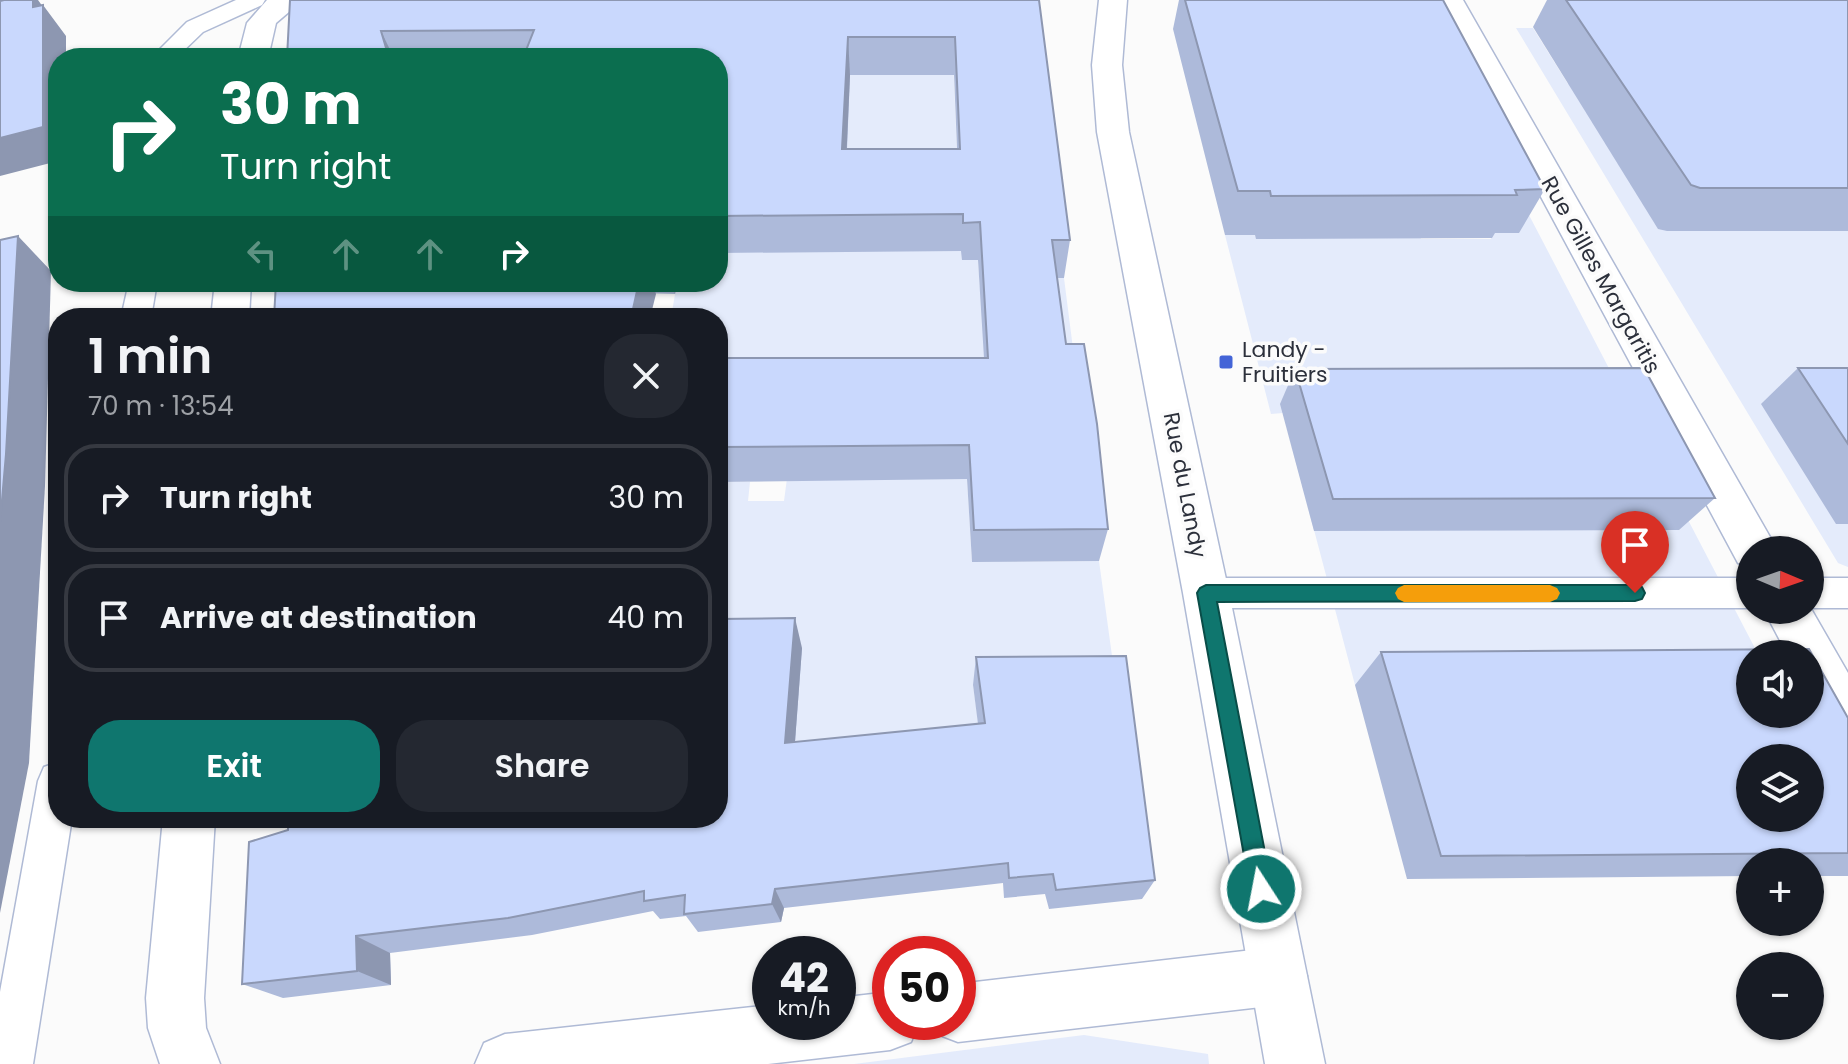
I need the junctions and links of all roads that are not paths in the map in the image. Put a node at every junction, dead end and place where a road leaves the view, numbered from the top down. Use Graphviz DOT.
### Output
graph roads {
  1 [pos="254,0"];
  2 [pos="279,0"];
  3 [pos="287,0"];
  4 [pos="1113,0"];
  5 [pos="1449,0"];
  6 [pos="173,48"];
  7 [pos="254,48"];
  8 [pos="1746,536"];
  9 [pos="1206,593"];
  10 [pos="1736,593"];
  11 [pos="1824,593"];
  12 [pos="1848,593"];
  13 [pos="1795,624"];
  14 [pos="1848,720"];
  15 [pos="50,828"];
  16 [pos="188,828"];
  17 [pos="1278,976"];
  18 [pos="976,1011"];
  19 [pos="872,1023"];
  20 [pos="10,1064"];
  21 [pos="190,1064"];
  22 [pos="505,1064"];
  23 [pos="1295,1064"];
  1 -- 6 [label="lane"];
  2 -- 3 [label="lane"];
  3 -- 7 [label="street"];
  4 -- 9 [label="street, Rue du Landy"];
  5 -- 8 [label="street, Rue Gilles Margaritis"];
  9 -- 10 [label="lane"];
  9 -- 17 [label="street, Rue du Landy"];
  11 -- 12 [label="lane"];
  13 -- 14 [label="street"];
  15 -- 20 [label="lane"];
  16 -- 21 [label="street"];
  17 -- 18 [label="street"];
  17 -- 23 [label="street, Rue du Landy"];
  19 -- 22 [label="street"];
}
